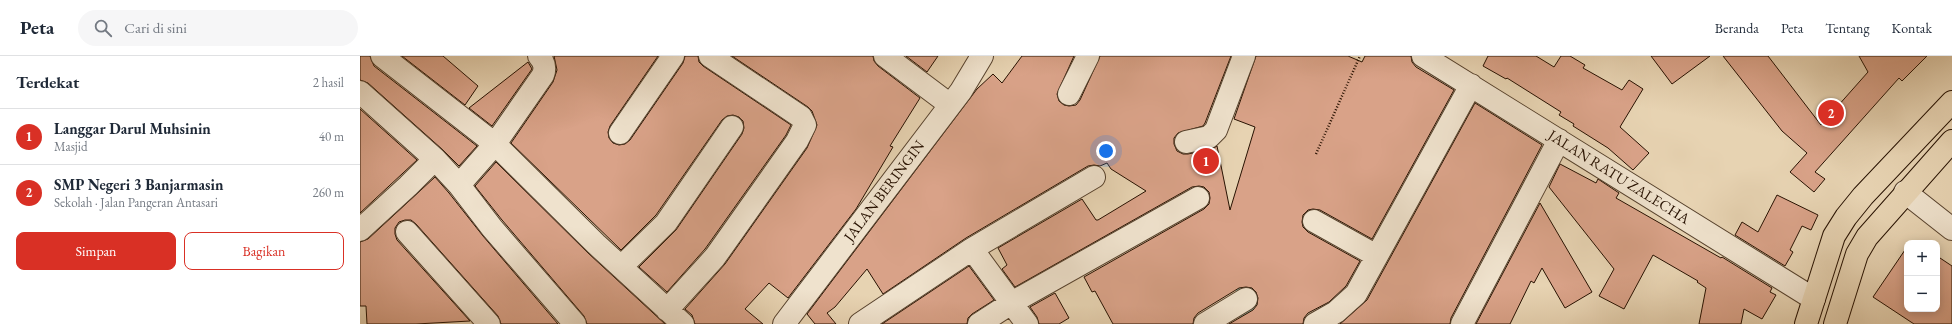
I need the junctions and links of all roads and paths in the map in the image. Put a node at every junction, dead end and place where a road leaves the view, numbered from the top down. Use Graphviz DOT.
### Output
graph roads {
  1 [pos="382,56"];
  2 [pos="539,56"];
  3 [pos="673,56"];
  4 [pos="710,56"];
  5 [pos="885,56"];
  6 [pos="982,56"];
  7 [pos="1088,56"];
  8 [pos="1244,56"];
  9 [pos="1360,56"];
  10 [pos="1423,56"];
  11 [pos="1470,85"];
  12 [pos="360,92"];
  13 [pos="1069,94"];
  14 [pos="1952,102"];
  15 [pos="949,104"];
  16 [pos="732,126"];
  17 [pos="620,133"];
  18 [pos="1559,140"];
  19 [pos="1952,141"];
  20 [pos="1186,142"];
  21 [pos="496,144"];
  22 [pos="1316,154"];
  23 [pos="435,159"];
  24 [pos="1094,177"];
  25 [pos="459,185"];
  26 [pos="1905,192"];
  27 [pos="1198,198"];
  28 [pos="1314,221"];
  29 [pos="1952,229"];
  30 [pos="360,230"];
  31 [pos="407,232"];
  32 [pos="972,249"];
  33 [pos="1377,256"];
  34 [pos="622,267"];
  35 [pos="1814,298"];
  36 [pos="1246,299"];
  37 [pos="1013,302"];
  38 [pos="667,310"];
  39 [pos="489,324"];
  40 [pos="575,324"];
  41 [pos="684,324"];
  42 [pos="784,324"];
  43 [pos="860,324"];
  44 [pos="979,324"];
  45 [pos="1028,324"];
  46 [pos="1205,324"];
  47 [pos="1315,324"];
  48 [pos="1462,324"];
  49 [pos="1806,324"];
  50 [pos="1835,324"];
  1 -- 21 [label="street"];
  2 -- 21 [label="street"];
  3 -- 17 [label="street"];
  4 -- 38 [label="street"];
  5 -- 15 [label="street"];
  6 -- 15 [label="street, JALAN BERINGIN"];
  7 -- 13 [label="street"];
  8 -- 20 [label="street"];
  9 -- 22 [label="path"];
  10 -- 11 [label="street, JALAN RATU ZALECHA"];
  11 -- 18 [label="street, JALAN RATU ZALECHA"];
  11 -- 33 [label="street"];
  12 -- 23 [label="street"];
  14 -- 35 [label="highway"];
  15 -- 42 [label="street, JALAN BERINGIN"];
  16 -- 34 [label="street"];
  18 -- 35 [label="street, JALAN RATU ZALECHA"];
  18 -- 48 [label="street"];
  19 -- 26 [label="highway"];
  21 -- 25 [label="street"];
  21 -- 34 [label="street"];
  23 -- 25 [label="street"];
  23 -- 30 [label="street"];
  24 -- 32 [label="street"];
  25 -- 40 [label="street"];
  26 -- 29 [label="street"];
  26 -- 50 [label="highway"];
  27 -- 37 [label="street"];
  28 -- 33 [label="street"];
  31 -- 39 [label="street"];
  32 -- 37 [label="street"];
  32 -- 43 [label="street"];
  33 -- 47 [label="street"];
  34 -- 38 [label="street"];
  35 -- 49 [label="highway"];
  36 -- 46 [label="street"];
  37 -- 44 [label="street"];
  37 -- 45 [label="street"];
  38 -- 41 [label="street"];
}
